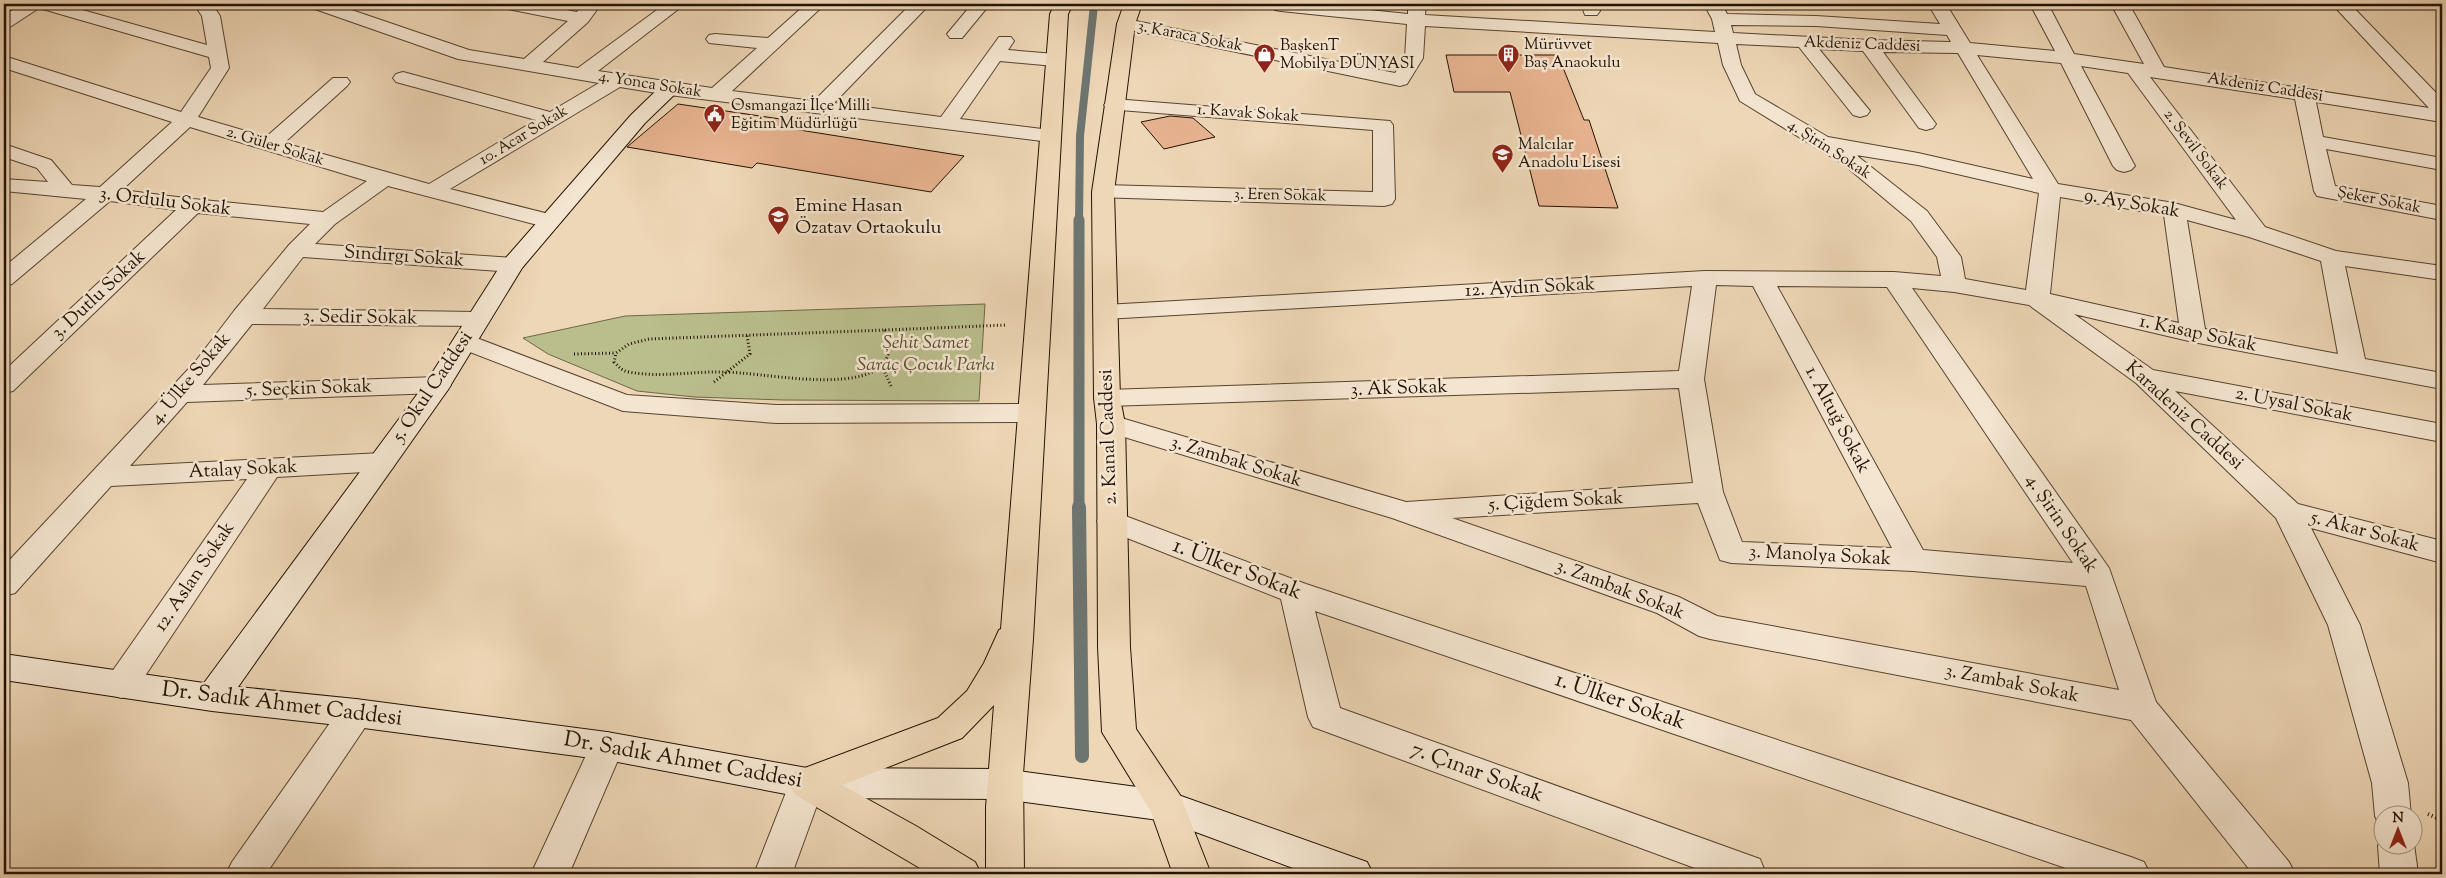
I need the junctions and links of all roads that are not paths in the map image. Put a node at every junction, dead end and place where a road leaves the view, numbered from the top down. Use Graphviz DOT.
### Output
graph roads {
  1 [pos="34,4"];
  2 [pos="43,4"];
  3 [pos="203,4"];
  4 [pos="318,4"];
  5 [pos="509,4"];
  6 [pos="676,4"];
  7 [pos="816,4"];
  8 [pos="921,4"];
  9 [pos="981,4"];
  10 [pos="1064,4"];
  11 [pos="1281,4"];
  12 [pos="1937,4"];
  13 [pos="2039,4"];
  14 [pos="2120,4"];
  15 [pos="2341,4"];
  16 [pos="587,11"];
  17 [pos="1416,12"];
  18 [pos="1814,12"];
  19 [pos="1130,14"];
  20 [pos="1720,20"];
  21 [pos="4,23"];
  22 [pos="956,34"];
  23 [pos="715,39"];
  24 [pos="1958,39"];
  25 [pos="1805,42"];
  26 [pos="772,44"];
  27 [pos="1869,46"];
  28 [pos="218,54"];
  29 [pos="2068,58"];
  30 [pos="1055,60"];
  31 [pos="4,62"];
  32 [pos="528,66"];
  33 [pos="2134,68"];
  34 [pos="2157,71"];
  35 [pos="581,74"];
  36 [pos="403,78"];
  37 [pos="616,81"];
  38 [pos="340,82"];
  39 [pos="669,89"];
  40 [pos="2304,94"];
  41 [pos="716,96"];
  42 [pos="1114,105"];
  43 [pos="819,108"];
  44 [pos="2442,110"];
  45 [pos="1860,111"];
  46 [pos="2442,116"];
  47 [pos="553,118"];
  48 [pos="186,120"];
  49 [pos="947,123"];
  50 [pos="1926,124"];
  51 [pos="1383,125"];
  52 [pos="1050,136"];
  53 [pos="2314,141"];
  54 [pos="1818,142"];
  55 [pos="269,145"];
  56 [pos="4,150"];
  57 [pos="2442,164"];
  58 [pos="2124,166"];
  59 [pos="384,179"];
  60 [pos="5,187"];
  61 [pos="2050,189"];
  62 [pos="65,190"];
  63 [pos="432,191"];
  64 [pos="1103,192"];
  65 [pos="105,194"];
  66 [pos="193,206"];
  67 [pos="2174,210"];
  68 [pos="2442,213"];
  69 [pos="327,220"];
  70 [pos="549,221"];
  71 [pos="2257,232"];
  72 [pos="297,250"];
  73 [pos="2332,257"];
  74 [pos="512,265"];
  75 [pos="2442,273"];
  76 [pos="1705,278"];
  77 [pos="4,279"];
  78 [pos="1894,279"];
  79 [pos="1762,280"];
  80 [pos="1954,285"];
  81 [pos="2037,299"];
  82 [pos="1105,312"];
  83 [pos="243,316"];
  84 [pos="471,330"];
  85 [pos="2193,334"];
  86 [pos="2353,364"];
  87 [pos="2146,377"];
  88 [pos="1691,380"];
  89 [pos="2442,381"];
  90 [pos="4,385"];
  91 [pos="438,385"];
  92 [pos="181,394"];
  93 [pos="1109,411"];
  94 [pos="1030,413"];
  95 [pos="2442,433"];
  96 [pos="382,462"];
  97 [pos="269,468"];
  98 [pos="104,477"];
  99 [pos="1710,492"];
  100 [pos="1402,511"];
  101 [pos="2288,512"];
  102 [pos="1112,521"];
  103 [pos="2442,552"];
  104 [pos="1913,560"];
  105 [pos="2098,576"];
  106 [pos="4,585"];
  107 [pos="1295,592"];
  108 [pos="1018,617"];
  109 [pos="4,667"];
  110 [pos="121,685"];
  111 [pos="212,698"];
  112 [pos="2141,708"];
  113 [pos="356,713"];
  114 [pos="607,746"];
  115 [pos="806,783"];
  116 [pos="1003,784"];
  117 [pos="1167,806"];
  118 [pos="2392,806"];
  119 [pos="2397,856"];
  120 [pos="1185,868"];
  121 [pos="244,874"];
  122 [pos="550,874"];
  123 [pos="773,874"];
  124 [pos="962,874"];
  125 [pos="1005,874"];
  126 [pos="1354,874"];
  127 [pos="1747,874"];
  128 [pos="2131,874"];
  129 [pos="2276,874"];
  130 [pos="2399,874"];
  1 -- 21 [label="street"];
  2 -- 28 [label="street"];
  3 -- 28 [label="street"];
  4 -- 32 [label="street, 4. Yonca Sokak"];
  5 -- 16 [label="street"];
  6 -- 35 [label="street"];
  7 -- 26 [label="street"];
  8 -- 43 [label="street"];
  9 -- 22 [label="street"];
  10 -- 30 [label="main road"];
  11 -- 17 [label="street, Akdeniz Caddesi"];
  12 -- 24 [label="street"];
  13 -- 29 [label="street"];
  14 -- 34 [label="street"];
  15 -- 44 [label="street"];
  16 -- 32 [label="street"];
  17 -- 19 [label="street, 3. Karaca Sokak"];
  17 -- 20 [label="street, Akdeniz Caddesi"];
  18 -- 20 [label="street"];
  18 -- 24 [label="street"];
  19 -- 42 [label="main road, 2. Kanal Caddesi"];
  20 -- 25 [label="street, Akdeniz Caddesi"];
  20 -- 54 [label="street, 4. Şirin Sokak"];
  23 -- 26 [label="street"];
  24 -- 27 [label="street, Akdeniz Caddesi"];
  24 -- 29 [label="street, Akdeniz Caddesi"];
  24 -- 61 [label="street"];
  25 -- 27 [label="street, Akdeniz Caddesi"];
  25 -- 45 [label="street"];
  26 -- 41 [label="street"];
  27 -- 50 [label="street"];
  28 -- 48 [label="street"];
  29 -- 33 [label="street, Akdeniz Caddesi"];
  29 -- 58 [label="street"];
  30 -- 49 [label="street"];
  30 -- 52 [label="main road"];
  31 -- 48 [label="street, 2. Güler Sokak"];
  32 -- 35 [label="street, 4. Yonca Sokak"];
  33 -- 34 [label="street, Akdeniz Caddesi"];
  33 -- 71 [label="street, 2. Sevil Sokak"];
  34 -- 40 [label="street, Akdeniz Caddesi"];
  35 -- 37 [label="street, 4. Yonca Sokak"];
  36 -- 47 [label="street"];
  37 -- 39 [label="street, 4. Yonca Sokak"];
  37 -- 47 [label="street, 10. Acar Sokak"];
  38 -- 55 [label="street"];
  39 -- 41 [label="street, 4. Yonca Sokak"];
  39 -- 70 [label="street, 5. Okul Caddesi"];
  40 -- 46 [label="street, Akdeniz Caddesi"];
  40 -- 53 [label="street, Şeker Sokak"];
  41 -- 43 [label="street, 4. Yonca Sokak"];
  42 -- 51 [label="street, 1. Kavak Sokak"];
  42 -- 64 [label="main road, 2. Kanal Caddesi"];
  43 -- 49 [label="street, 4. Yonca Sokak"];
  47 -- 63 [label="street, 10. Acar Sokak"];
  48 -- 55 [label="street, 2. Güler Sokak"];
  48 -- 65 [label="street"];
  49 -- 52 [label="street, 4. Yonca Sokak"];
  51 -- 64 [label="street, 3. Eren Sokak"];
  52 -- 94 [label="main road"];
  53 -- 57 [label="street"];
  53 -- 68 [label="street, Şeker Sokak"];
  54 -- 61 [label="street, 9. Ay Sokak"];
  54 -- 80 [label="street, 4. Şirin Sokak"];
  55 -- 59 [label="street, 2. Güler Sokak"];
  56 -- 62 [label="street"];
  59 -- 63 [label="street, 2. Güler Sokak"];
  59 -- 69 [label="street, 4. Ülke Sokak"];
  60 -- 62 [label="street, 3. Ordulu Sokak"];
  61 -- 67 [label="street, 9. Ay Sokak"];
  61 -- 81 [label="street"];
  62 -- 65 [label="street, 3. Ordulu Sokak"];
  63 -- 70 [label="street, 2. Güler Sokak"];
  64 -- 82 [label="main road, 2. Kanal Caddesi"];
  65 -- 66 [label="street, 3. Ordulu Sokak"];
  65 -- 77 [label="street"];
  66 -- 69 [label="street, 3. Ordulu Sokak"];
  66 -- 90 [label="street, 3. Dutlu Sokak"];
  67 -- 71 [label="street, 9. Ay Sokak"];
  67 -- 85 [label="street"];
  69 -- 72 [label="street, 4. Ülke Sokak"];
  70 -- 74 [label="street, 5. Okul Caddesi"];
  71 -- 73 [label="street, 9. Ay Sokak"];
  72 -- 74 [label="street, Sındırgı Sokak"];
  72 -- 83 [label="street, 4. Ülke Sokak"];
  73 -- 75 [label="street, 9. Ay Sokak"];
  73 -- 86 [label="street"];
  74 -- 84 [label="street, 5. Okul Caddesi"];
  76 -- 79 [label="street, 12. Aydın Sokak"];
  76 -- 82 [label="street, 12. Aydın Sokak"];
  76 -- 88 [label="street, 3. Manolya Sokak"];
  78 -- 79 [label="street, 12. Aydın Sokak"];
  78 -- 80 [label="street, 12. Aydın Sokak"];
  78 -- 105 [label="street, 4. Şirin Sokak"];
  79 -- 104 [label="street, 1. Altuğ Sokak"];
  80 -- 81 [label="street, 1. Kasap Sokak"];
  81 -- 85 [label="street, 1. Kasap Sokak"];
  81 -- 87 [label="street, Karadeniz Caddesi"];
  82 -- 93 [label="main road, 2. Kanal Caddesi"];
  83 -- 84 [label="street, 3. Sedir Sokak"];
  83 -- 92 [label="street, 4. Ülke Sokak"];
  84 -- 91 [label="street, 5. Okul Caddesi"];
  84 -- 94 [label="street"];
  85 -- 86 [label="street, 1. Kasap Sokak"];
  86 -- 89 [label="street, 1. Kasap Sokak"];
  87 -- 95 [label="street, 2. Uysal Sokak"];
  87 -- 101 [label="street, Karadeniz Caddesi"];
  88 -- 93 [label="street, 3. Ak Sokak"];
  88 -- 99 [label="street, 3. Manolya Sokak"];
  91 -- 92 [label="street, 5. Seçkin Sokak"];
  91 -- 96 [label="street, 5. Okul Caddesi"];
  92 -- 98 [label="street, 4. Ülke Sokak"];
  93 -- 100 [label="street, 3. Zambak Sokak"];
  93 -- 102 [label="main road, 2. Kanal Caddesi"];
  94 -- 108 [label="main road"];
  96 -- 97 [label="street, Atalay Sokak"];
  96 -- 111 [label="street, 5. Okul Caddesi"];
  97 -- 98 [label="street, Atalay Sokak"];
  97 -- 110 [label="street, 12. Aslan Sokak"];
  98 -- 106 [label="street, 4. Ülke Sokak"];
  99 -- 100 [label="street, 5. Çiğdem Sokak"];
  99 -- 104 [label="street, 3. Manolya Sokak"];
  100 -- 112 [label="street, 3. Zambak Sokak"];
  101 -- 103 [label="street, 5. Akar Sokak"];
  101 -- 118 [label="street, Karadeniz Caddesi"];
  102 -- 107 [label="street, 1. Ülker Sokak"];
  102 -- 117 [label="main road, 2. Kanal Caddesi"];
  104 -- 105 [label="street, 3. Manolya Sokak"];
  105 -- 112 [label="street, 4. Şirin Sokak"];
  107 -- 127 [label="street, 7. Çınar Sokak"];
  107 -- 128 [label="street, 1. Ülker Sokak"];
  108 -- 115 [label="main road"];
  108 -- 116 [label="main road"];
  109 -- 110 [label="street, Dr. Sadık Ahmet Caddesi"];
  110 -- 111 [label="street, Dr. Sadık Ahmet Caddesi"];
  111 -- 113 [label="street, Dr. Sadık Ahmet Caddesi"];
  112 -- 129 [label="street, 4. Şirin Sokak"];
  113 -- 114 [label="street, Dr. Sadık Ahmet Caddesi"];
  113 -- 121 [label="street"];
  114 -- 115 [label="street, Dr. Sadık Ahmet Caddesi"];
  114 -- 122 [label="street"];
  115 -- 116 [label="street, Dr. Sadık Ahmet Caddesi"];
  115 -- 123 [label="street"];
  115 -- 124 [label="main road"];
  116 -- 117 [label="street, Dr. Sadık Ahmet Caddesi"];
  116 -- 125 [label="main road"];
  117 -- 120 [label="main road, 2. Kanal Caddesi"];
  117 -- 126 [label="street, Dr. Sadık Ahmet Caddesi"];
  119 -- 130 [label="street"];
}
